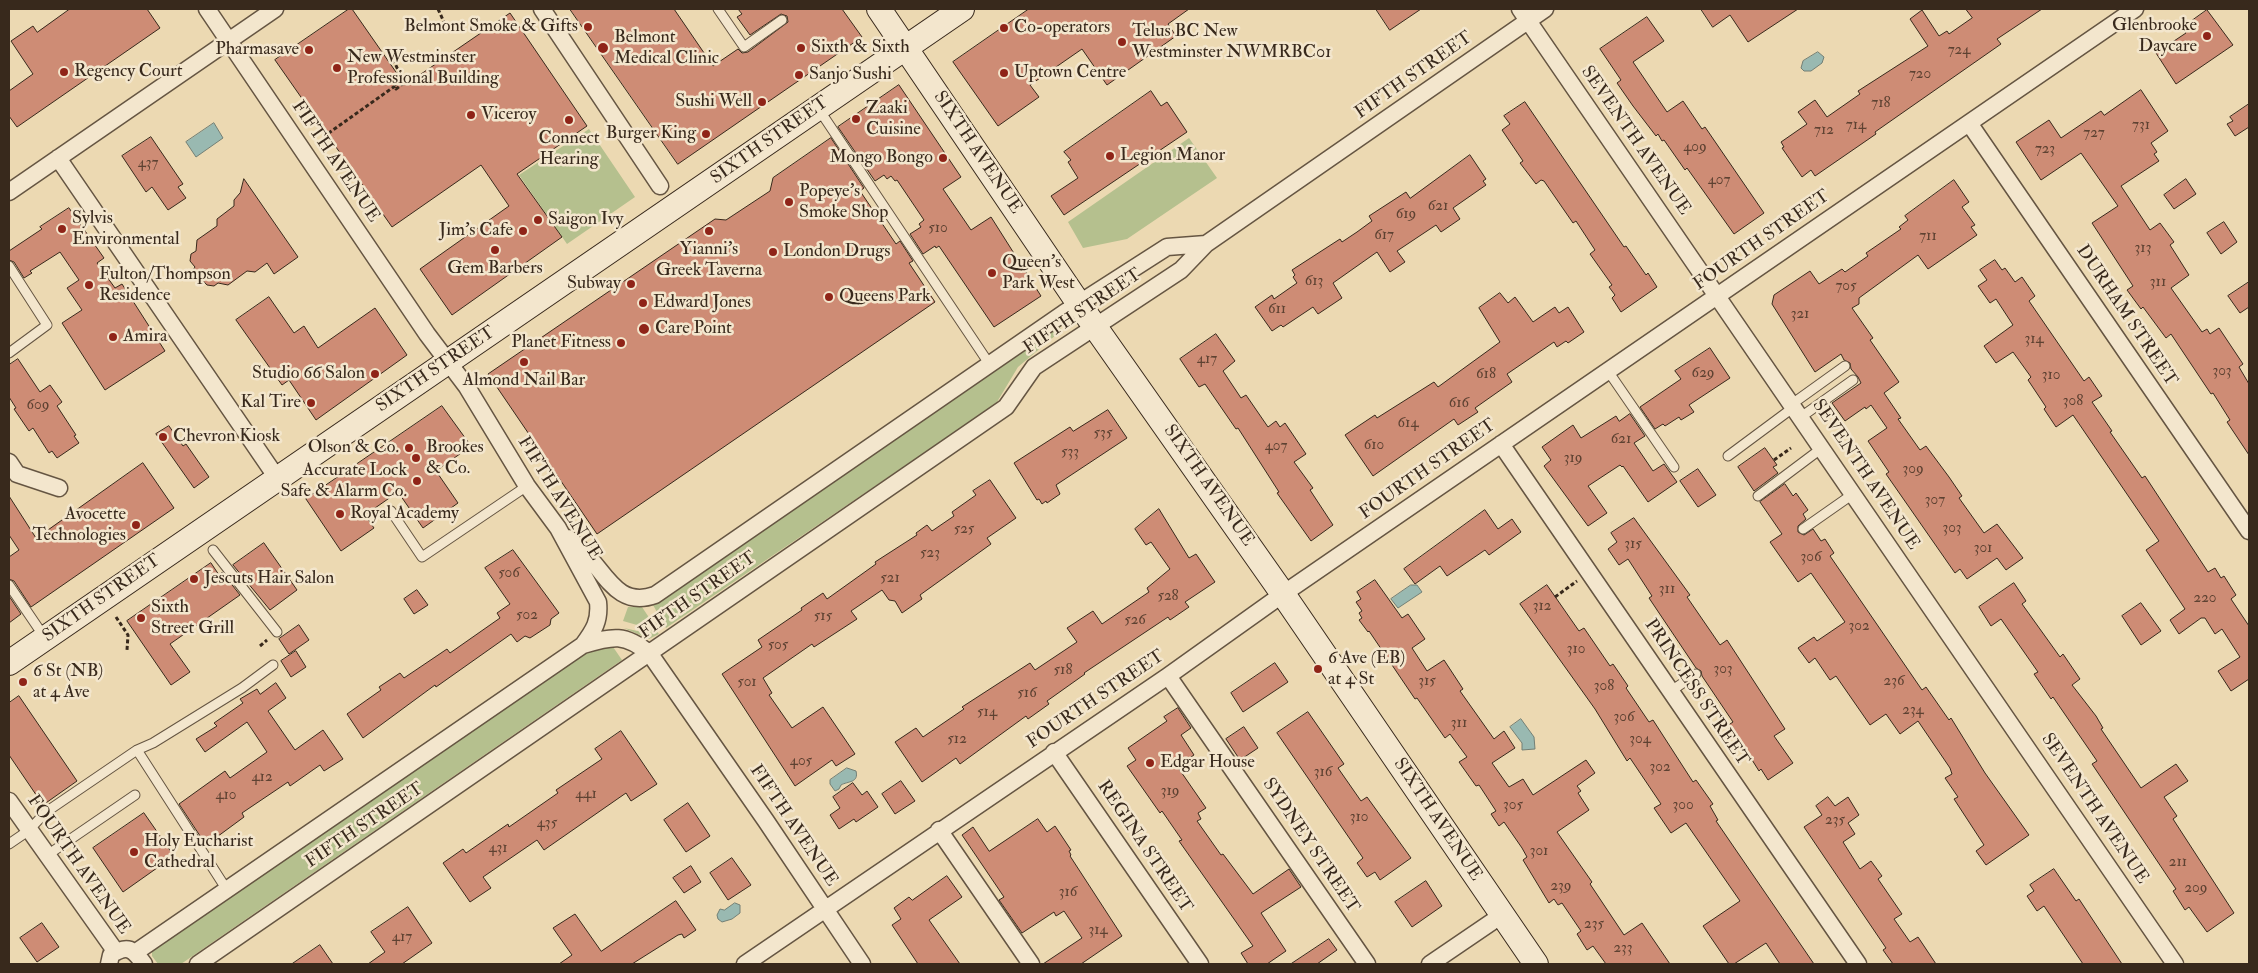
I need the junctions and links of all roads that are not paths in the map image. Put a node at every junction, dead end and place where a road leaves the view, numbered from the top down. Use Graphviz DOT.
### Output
graph roads {
  1 [pos="207,9"];
  2 [pos="275,9"];
  3 [pos="542,9"];
  4 [pos="718,9"];
  5 [pos="878,9"];
  6 [pos="962,9"];
  7 [pos="1545,9"];
  8 [pos="2136,9"];
  9 [pos="1524,15"];
  10 [pos="782,20"];
  11 [pos="229,40"];
  12 [pos="905,48"];
  13 [pos="818,108"];
  14 [pos="1969,123"];
  15 [pos="58,158"];
  16 [pos="660,186"];
  17 [pos="9,192"];
  18 [pos="1206,244"];
  19 [pos="9,266"];
  20 [pos="1718,296"];
  21 [pos="1079,304"];
  22 [pos="1096,326"];
  23 [pos="9,353"];
  24 [pos="448,361"];
  25 [pos="990,364"];
  26 [pos="1845,366"];
  27 [pos="1608,371"];
  28 [pos="1853,380"];
  29 [pos="1796,409"];
  30 [pos="1501,444"];
  31 [pos="1822,448"];
  32 [pos="1728,456"];
  33 [pos="9,462"];
  34 [pos="1674,467"];
  35 [pos="277,478"];
  36 [pos="527,486"];
  37 [pos="59,488"];
  38 [pos="1853,494"];
  39 [pos="1758,496"];
  40 [pos="391,511"];
  41 [pos="558,528"];
  42 [pos="1803,529"];
  43 [pos="2249,531"];
  44 [pos="213,550"];
  45 [pos="9,585"];
  46 [pos="1283,594"];
  47 [pos="277,632"];
  48 [pos="45,638"];
  49 [pos="583,644"];
  50 [pos="650,654"];
  51 [pos="9,663"];
  52 [pos="273,665"];
  53 [pos="1696,674"];
  54 [pos="1168,676"];
  55 [pos="1671,691"];
  56 [pos="137,750"];
  57 [pos="1054,752"];
  58 [pos="136,795"];
  59 [pos="9,802"];
  60 [pos="28,830"];
  61 [pos="939,830"];
  62 [pos="9,844"];
  63 [pos="46,856"];
  64 [pos="227,890"];
  65 [pos="824,910"];
  66 [pos="1502,915"];
  67 [pos="112,958"];
  68 [pos="140,958"];
  69 [pos="198,964"];
  70 [pos="745,964"];
  71 [pos="862,964"];
  72 [pos="1031,964"];
  73 [pos="1200,964"];
  74 [pos="1367,964"];
  75 [pos="1430,964"];
  76 [pos="1536,964"];
  77 [pos="1858,964"];
  78 [pos="2175,964"];
  1 -- 11 [label="street, FIFTH AVENUE"];
  2 -- 11 [label="street"];
  3 -- 16 [label="street"];
  4 -- 10 [label="lane"];
  5 -- 12 [label="street, SIXTH AVENUE"];
  6 -- 12 [label="street, SIXTH STREET"];
  7 -- 9 [label="street, FIFTH STREET"];
  8 -- 14 [label="street, FOURTH STREET"];
  9 -- 18 [label="street, FIFTH STREET"];
  9 -- 20 [label="street, SEVENTH AVENUE"];
  11 -- 15 [label="street"];
  11 -- 24 [label="street, FIFTH AVENUE"];
  12 -- 13 [label="street, SIXTH STREET"];
  12 -- 21 [label="street, SIXTH AVENUE"];
  13 -- 24 [label="street, SIXTH STREET"];
  13 -- 25 [label="lane"];
  14 -- 20 [label="street, FOURTH STREET"];
  14 -- 43 [label="street, DURHAM STREET"];
  15 -- 17 [label="street"];
  15 -- 35 [label="street"];
  18 -- 21 [label="street, FIFTH STREET"];
  18 -- 22 [label="street, FIFTH STREET"];
  19 -- 23 [label="lane"];
  20 -- 27 [label="street, FOURTH STREET"];
  20 -- 29 [label="street, SEVENTH AVENUE"];
  21 -- 22 [label="street, SIXTH AVENUE"];
  21 -- 25 [label="street, FIFTH STREET"];
  22 -- 46 [label="street, SIXTH AVENUE"];
  22 -- 50 [label="street, FIFTH STREET"];
  24 -- 35 [label="street, SIXTH STREET"];
  24 -- 36 [label="street, FIFTH AVENUE"];
  25 -- 41 [label="street, FIFTH STREET"];
  26 -- 29 [label="lane"];
  27 -- 30 [label="street, FOURTH STREET"];
  27 -- 34 [label="lane"];
  28 -- 29 [label="lane"];
  29 -- 31 [label="street, SEVENTH AVENUE"];
  29 -- 32 [label="lane"];
  30 -- 46 [label="street, FOURTH STREET"];
  30 -- 55 [label="street, PRINCESS STREET"];
  31 -- 38 [label="street, SEVENTH AVENUE"];
  31 -- 39 [label="lane"];
  33 -- 37 [label="street"];
  35 -- 48 [label="street, SIXTH STREET"];
  36 -- 40 [label="lane"];
  36 -- 41 [label="street, FIFTH AVENUE"];
  38 -- 42 [label="lane"];
  38 -- 78 [label="street, SEVENTH AVENUE"];
  41 -- 49 [label="street, FIFTH AVENUE"];
  44 -- 47 [label="lane"];
  45 -- 48 [label="lane"];
  46 -- 54 [label="street, FOURTH STREET"];
  46 -- 66 [label="street, SIXTH AVENUE"];
  48 -- 51 [label="street, SIXTH STREET"];
  49 -- 50 [label="street, FIFTH AVENUE"];
  49 -- 64 [label="street, FIFTH STREET"];
  50 -- 65 [label="street, FIFTH AVENUE"];
  50 -- 69 [label="street, FIFTH STREET"];
  52 -- 56 [label="lane"];
  53 -- 55 [label="lane"];
  54 -- 57 [label="street, FOURTH STREET"];
  54 -- 74 [label="street, SYDNEY STREET"];
  55 -- 77 [label="street, PRINCESS STREET"];
  56 -- 60 [label="lane"];
  56 -- 64 [label="lane"];
  57 -- 61 [label="street, FOURTH STREET"];
  57 -- 73 [label="street, REGINA STREET"];
  58 -- 63 [label="lane"];
  59 -- 60 [label="street, FOURTH AVENUE"];
  60 -- 62 [label="lane"];
  60 -- 63 [label="street, FOURTH AVENUE"];
  61 -- 65 [label="street, FOURTH STREET"];
  61 -- 72 [label="street"];
  63 -- 67 [label="street, FOURTH AVENUE"];
  64 -- 68 [label="street, FIFTH STREET"];
  65 -- 70 [label="street, FOURTH STREET"];
  65 -- 71 [label="street, FIFTH AVENUE"];
  66 -- 75 [label="street"];
  66 -- 76 [label="street, SIXTH AVENUE"];
  67 -- 68 [label="street"];
}
